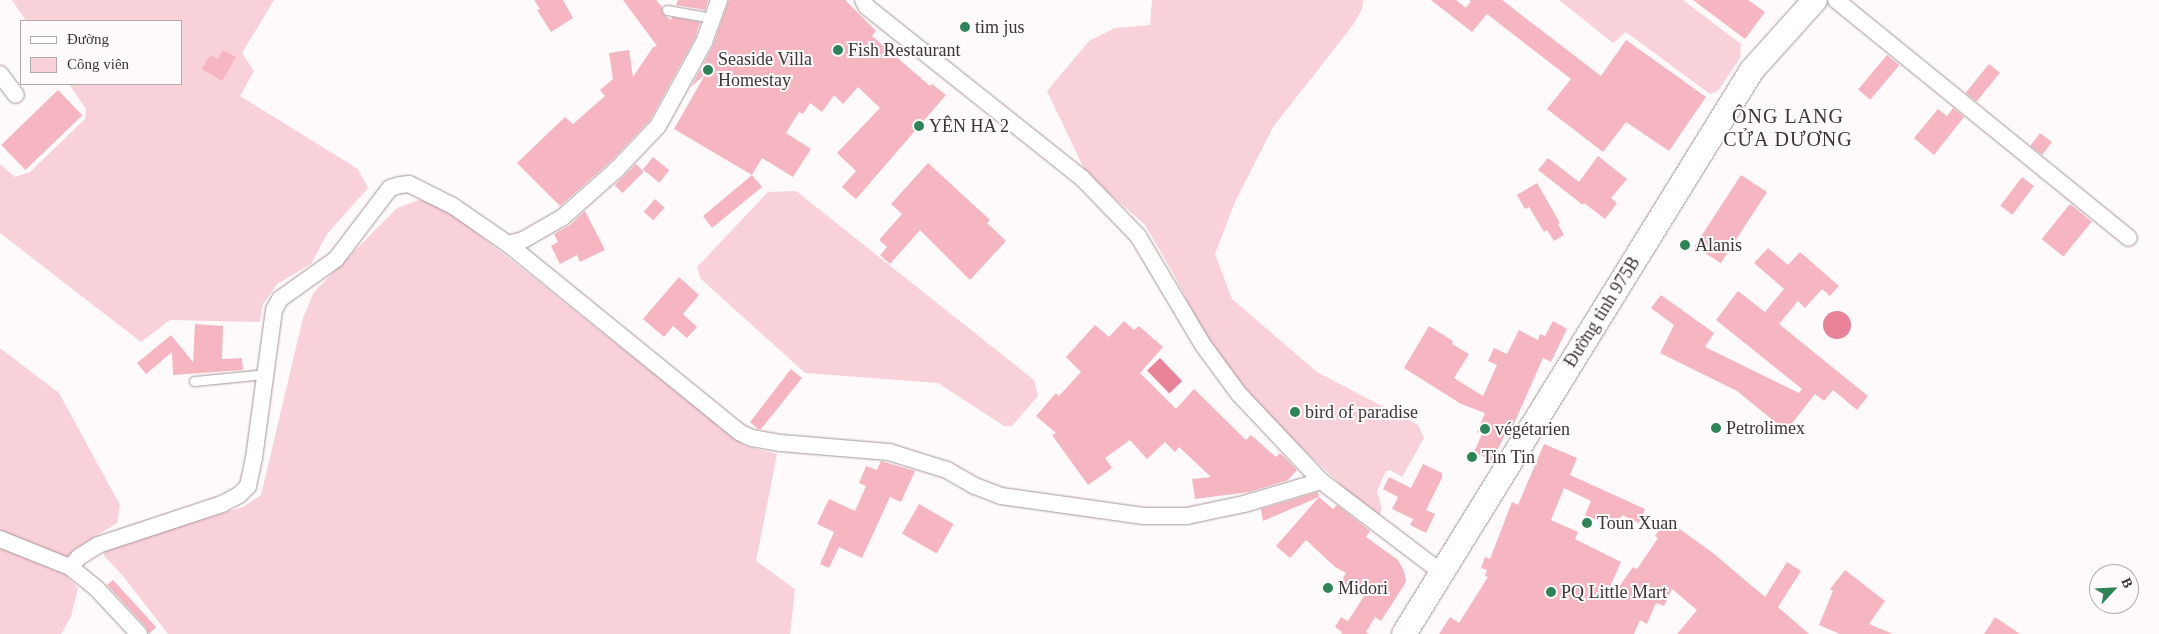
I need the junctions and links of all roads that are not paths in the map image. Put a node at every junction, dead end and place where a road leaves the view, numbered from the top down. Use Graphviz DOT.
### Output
graph roads {
  1 [pos="719,0"];
  2 [pos="1815,0"];
  3 [pos="1836,0"];
  4 [pos="868,2"];
  5 [pos="668,10"];
  6 [pos="713,18"];
  7 [pos="0,74"];
  8 [pos="16,95"];
  9 [pos="2129,238"];
  10 [pos="508,244"];
  11 [pos="265,374"];
  12 [pos="194,381"];
  13 [pos="1321,481"];
  14 [pos="0,539"];
  15 [pos="70,567"];
  16 [pos="1441,572"];
  17 [pos="140,634"];
  18 [pos="1404,634"];
  1 -- 6 [label="street"];
  2 -- 16 [label="main road, Đường tỉnh 975B"];
  3 -- 9 [label="street"];
  4 -- 13 [label="street"];
  5 -- 6 [label="lane"];
  6 -- 10 [label="street"];
  7 -- 8 [label="street"];
  10 -- 11 [label="street"];
  10 -- 13 [label="street"];
  11 -- 12 [label="lane"];
  11 -- 15 [label="street"];
  13 -- 16 [label="street"];
  14 -- 15 [label="street"];
  15 -- 17 [label="street"];
  16 -- 18 [label="main road, Đường tỉnh 975B"];
}
